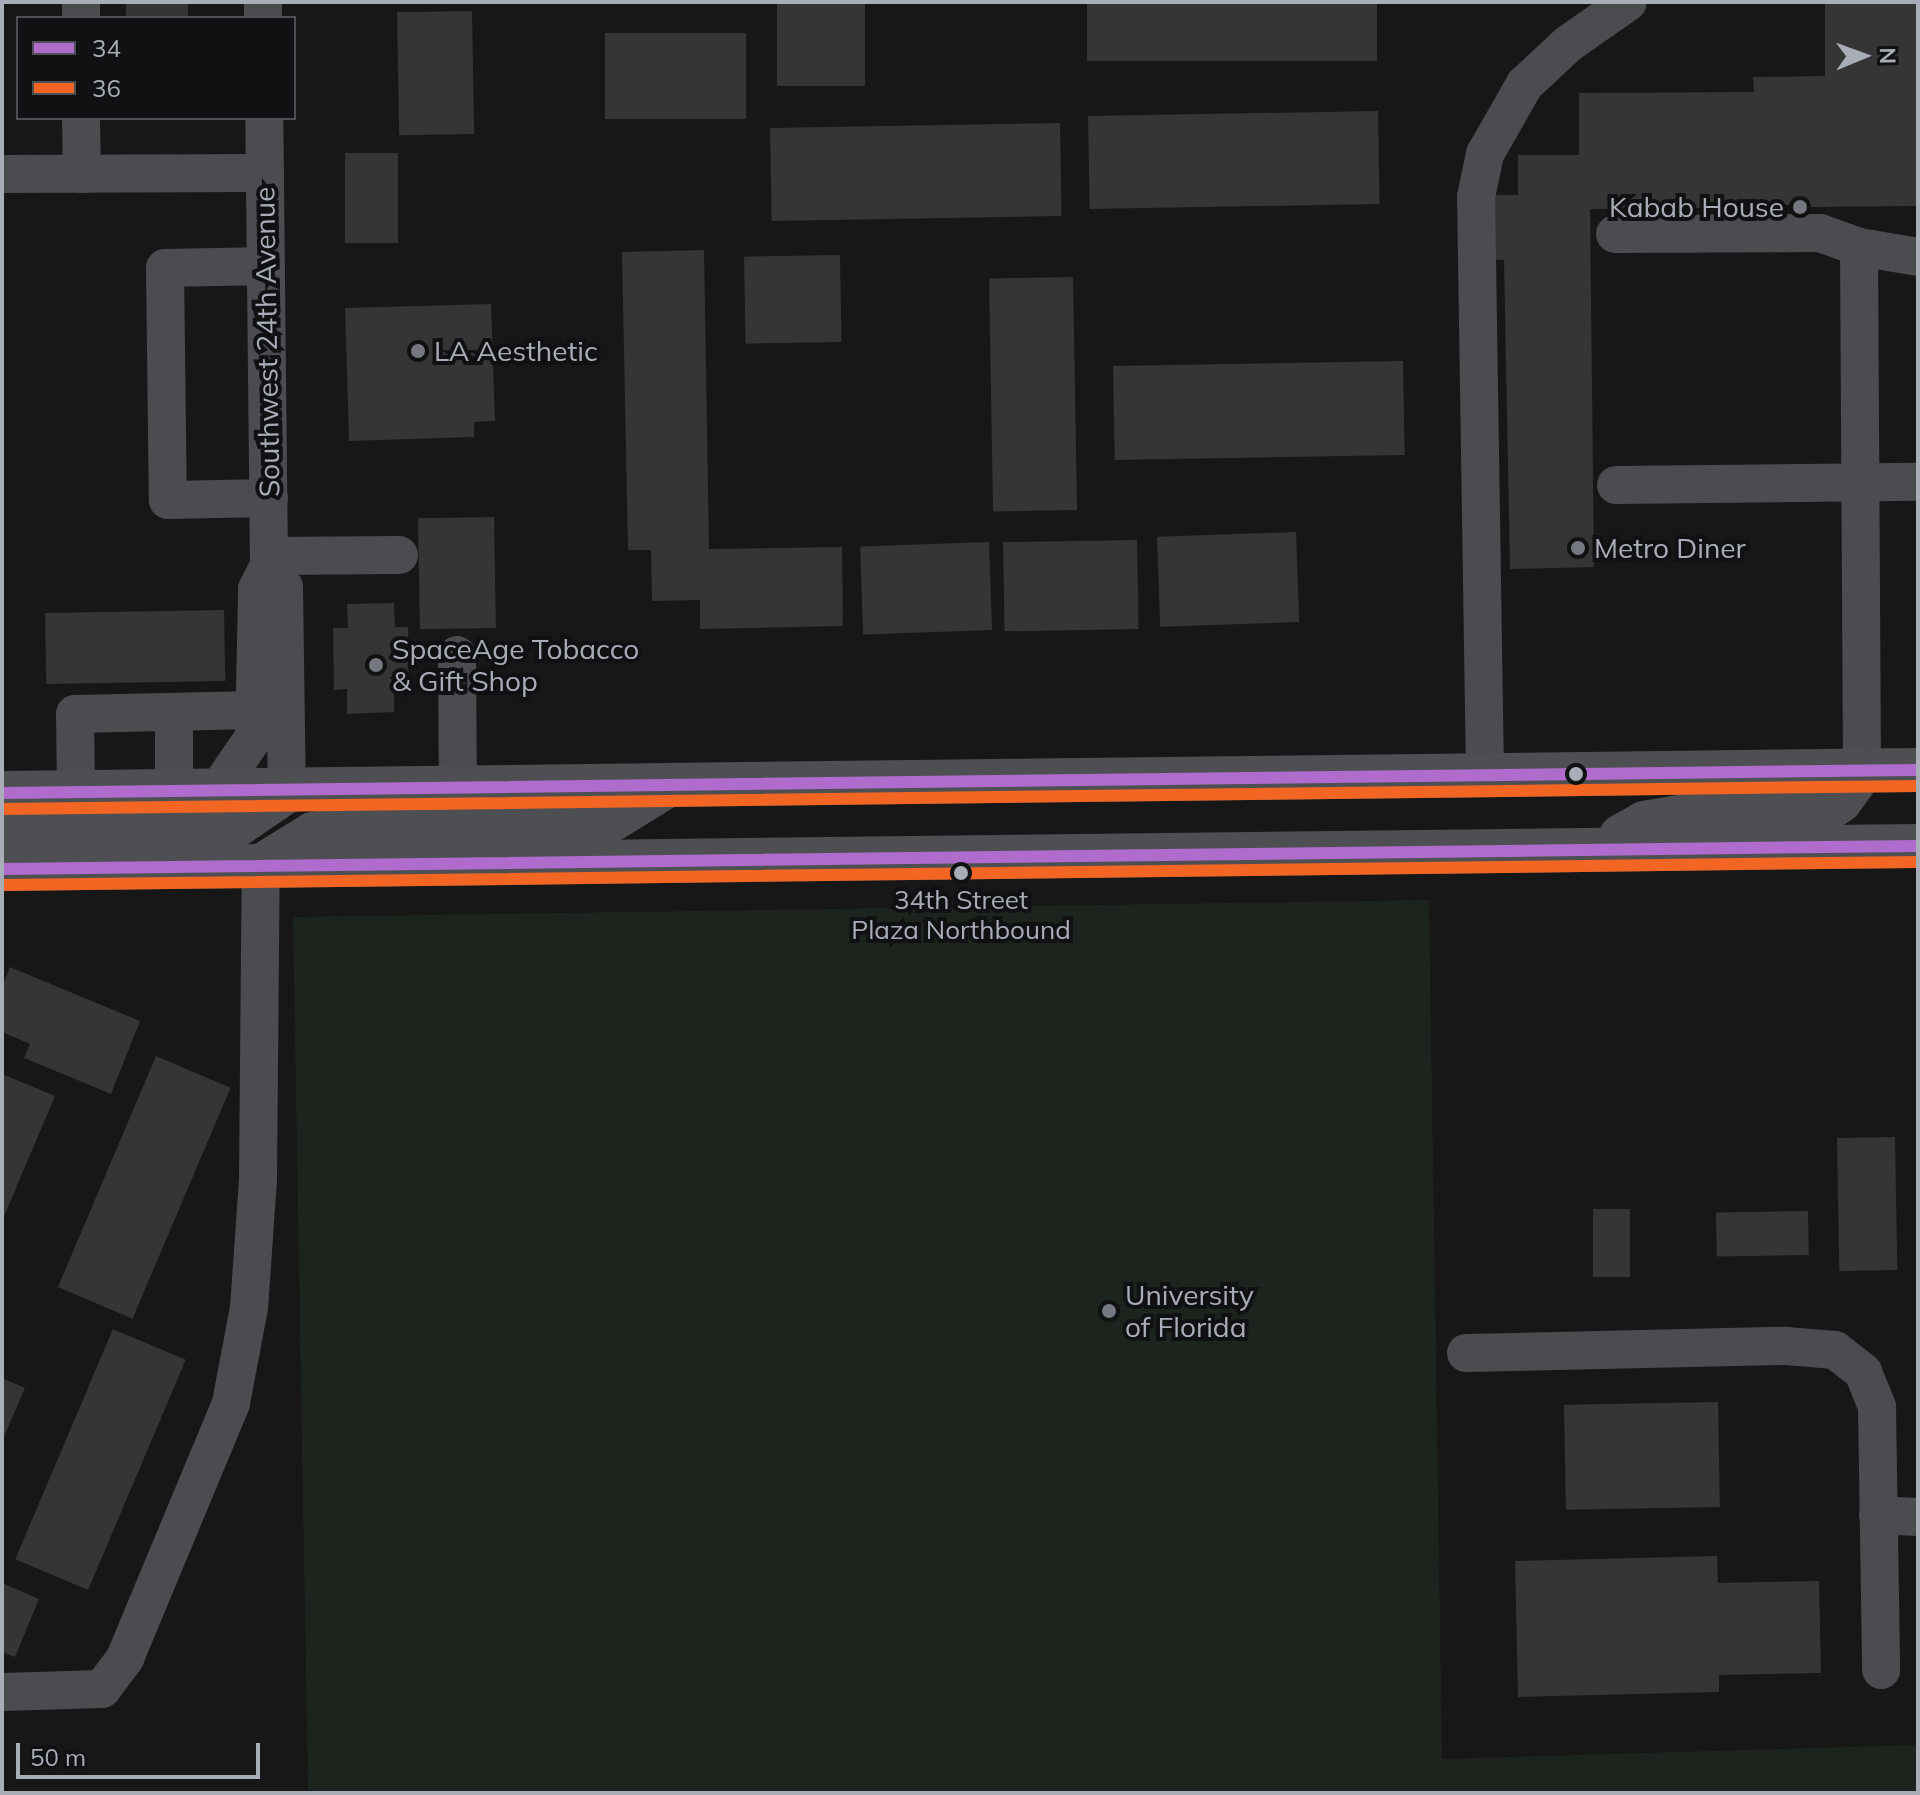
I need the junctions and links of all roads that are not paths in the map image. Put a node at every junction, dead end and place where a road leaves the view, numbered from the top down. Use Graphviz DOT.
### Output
graph roads {
  1 [pos="1628,2"];
  2 [pos="81,120"];
  3 [pos="264,120"];
  4 [pos="265,173"];
  5 [pos="2,174"];
  6 [pos="82,174"];
  7 [pos="1615,234"];
  8 [pos="1859,247"];
  9 [pos="1918,257"];
  10 [pos="266,266"];
  11 [pos="1862,482"];
  12 [pos="1918,482"];
  13 [pos="1616,485"];
  14 [pos="269,498"];
  15 [pos="399,555"];
  16 [pos="269,560"];
  17 [pos="457,655"];
  18 [pos="257,710"];
  19 [pos="174,712"];
  20 [pos="1918,770"];
  21 [pos="1862,771"];
  22 [pos="1485,774"];
  23 [pos="667,786"];
  24 [pos="458,789"];
  25 [pos="287,791"];
  26 [pos="195,792"];
  27 [pos="2,793"];
  28 [pos="76,793"];
  29 [pos="2,835"];
  30 [pos="1918,846"];
  31 [pos="1599,849"];
  32 [pos="261,866"];
  33 [pos="2,869"];
  34 [pos="1466,1353"];
  35 [pos="1878,1515"];
  36 [pos="1918,1517"];
  37 [pos="1881,1670"];
  38 [pos="2,1692"];
  1 -- 22 [label="street"];
  2 -- 6 [label="street"];
  3 -- 4 [label="street, Southwest 24th Avenue"];
  4 -- 6 [label="street"];
  4 -- 10 [label="street, Southwest 24th Avenue"];
  5 -- 6 [label="street"];
  7 -- 8 [label="street"];
  8 -- 9 [label="street"];
  8 -- 11 [label="street"];
  10 -- 14 [label="street, Southwest 24th Avenue"];
  10 -- 14 [label="street"];
  11 -- 12 [label="street"];
  11 -- 13 [label="street"];
  11 -- 21 [label="street"];
  14 -- 16 [label="street, Southwest 24th Avenue"];
  15 -- 16 [label="street"];
  16 -- 18 [label="street, Southwest 24th Avenue"];
  16 -- 25 [label="street, Southwest 24th Avenue"];
  17 -- 24 [label="street"];
  18 -- 19 [label="street"];
  18 -- 26 [label="street, Southwest 24th Avenue"];
  19 -- 26 [label="street"];
  19 -- 28 [label="street"];
  20 -- 21 [label="main road"];
  21 -- 22 [label="main road"];
  21 -- 31 [label="main road"];
  22 -- 23 [label="main road"];
  23 -- 24 [label="main road"];
  23 -- 32 [label="main road"];
  24 -- 25 [label="main road"];
  25 -- 26 [label="main road"];
  25 -- 29 [label="main road"];
  26 -- 28 [label="main road"];
  27 -- 28 [label="main road"];
  30 -- 31 [label="main road"];
  31 -- 32 [label="main road"];
  32 -- 33 [label="main road"];
  32 -- 38 [label="street"];
  34 -- 35 [label="street"];
  35 -- 36 [label="street"];
  35 -- 37 [label="street"];
}
